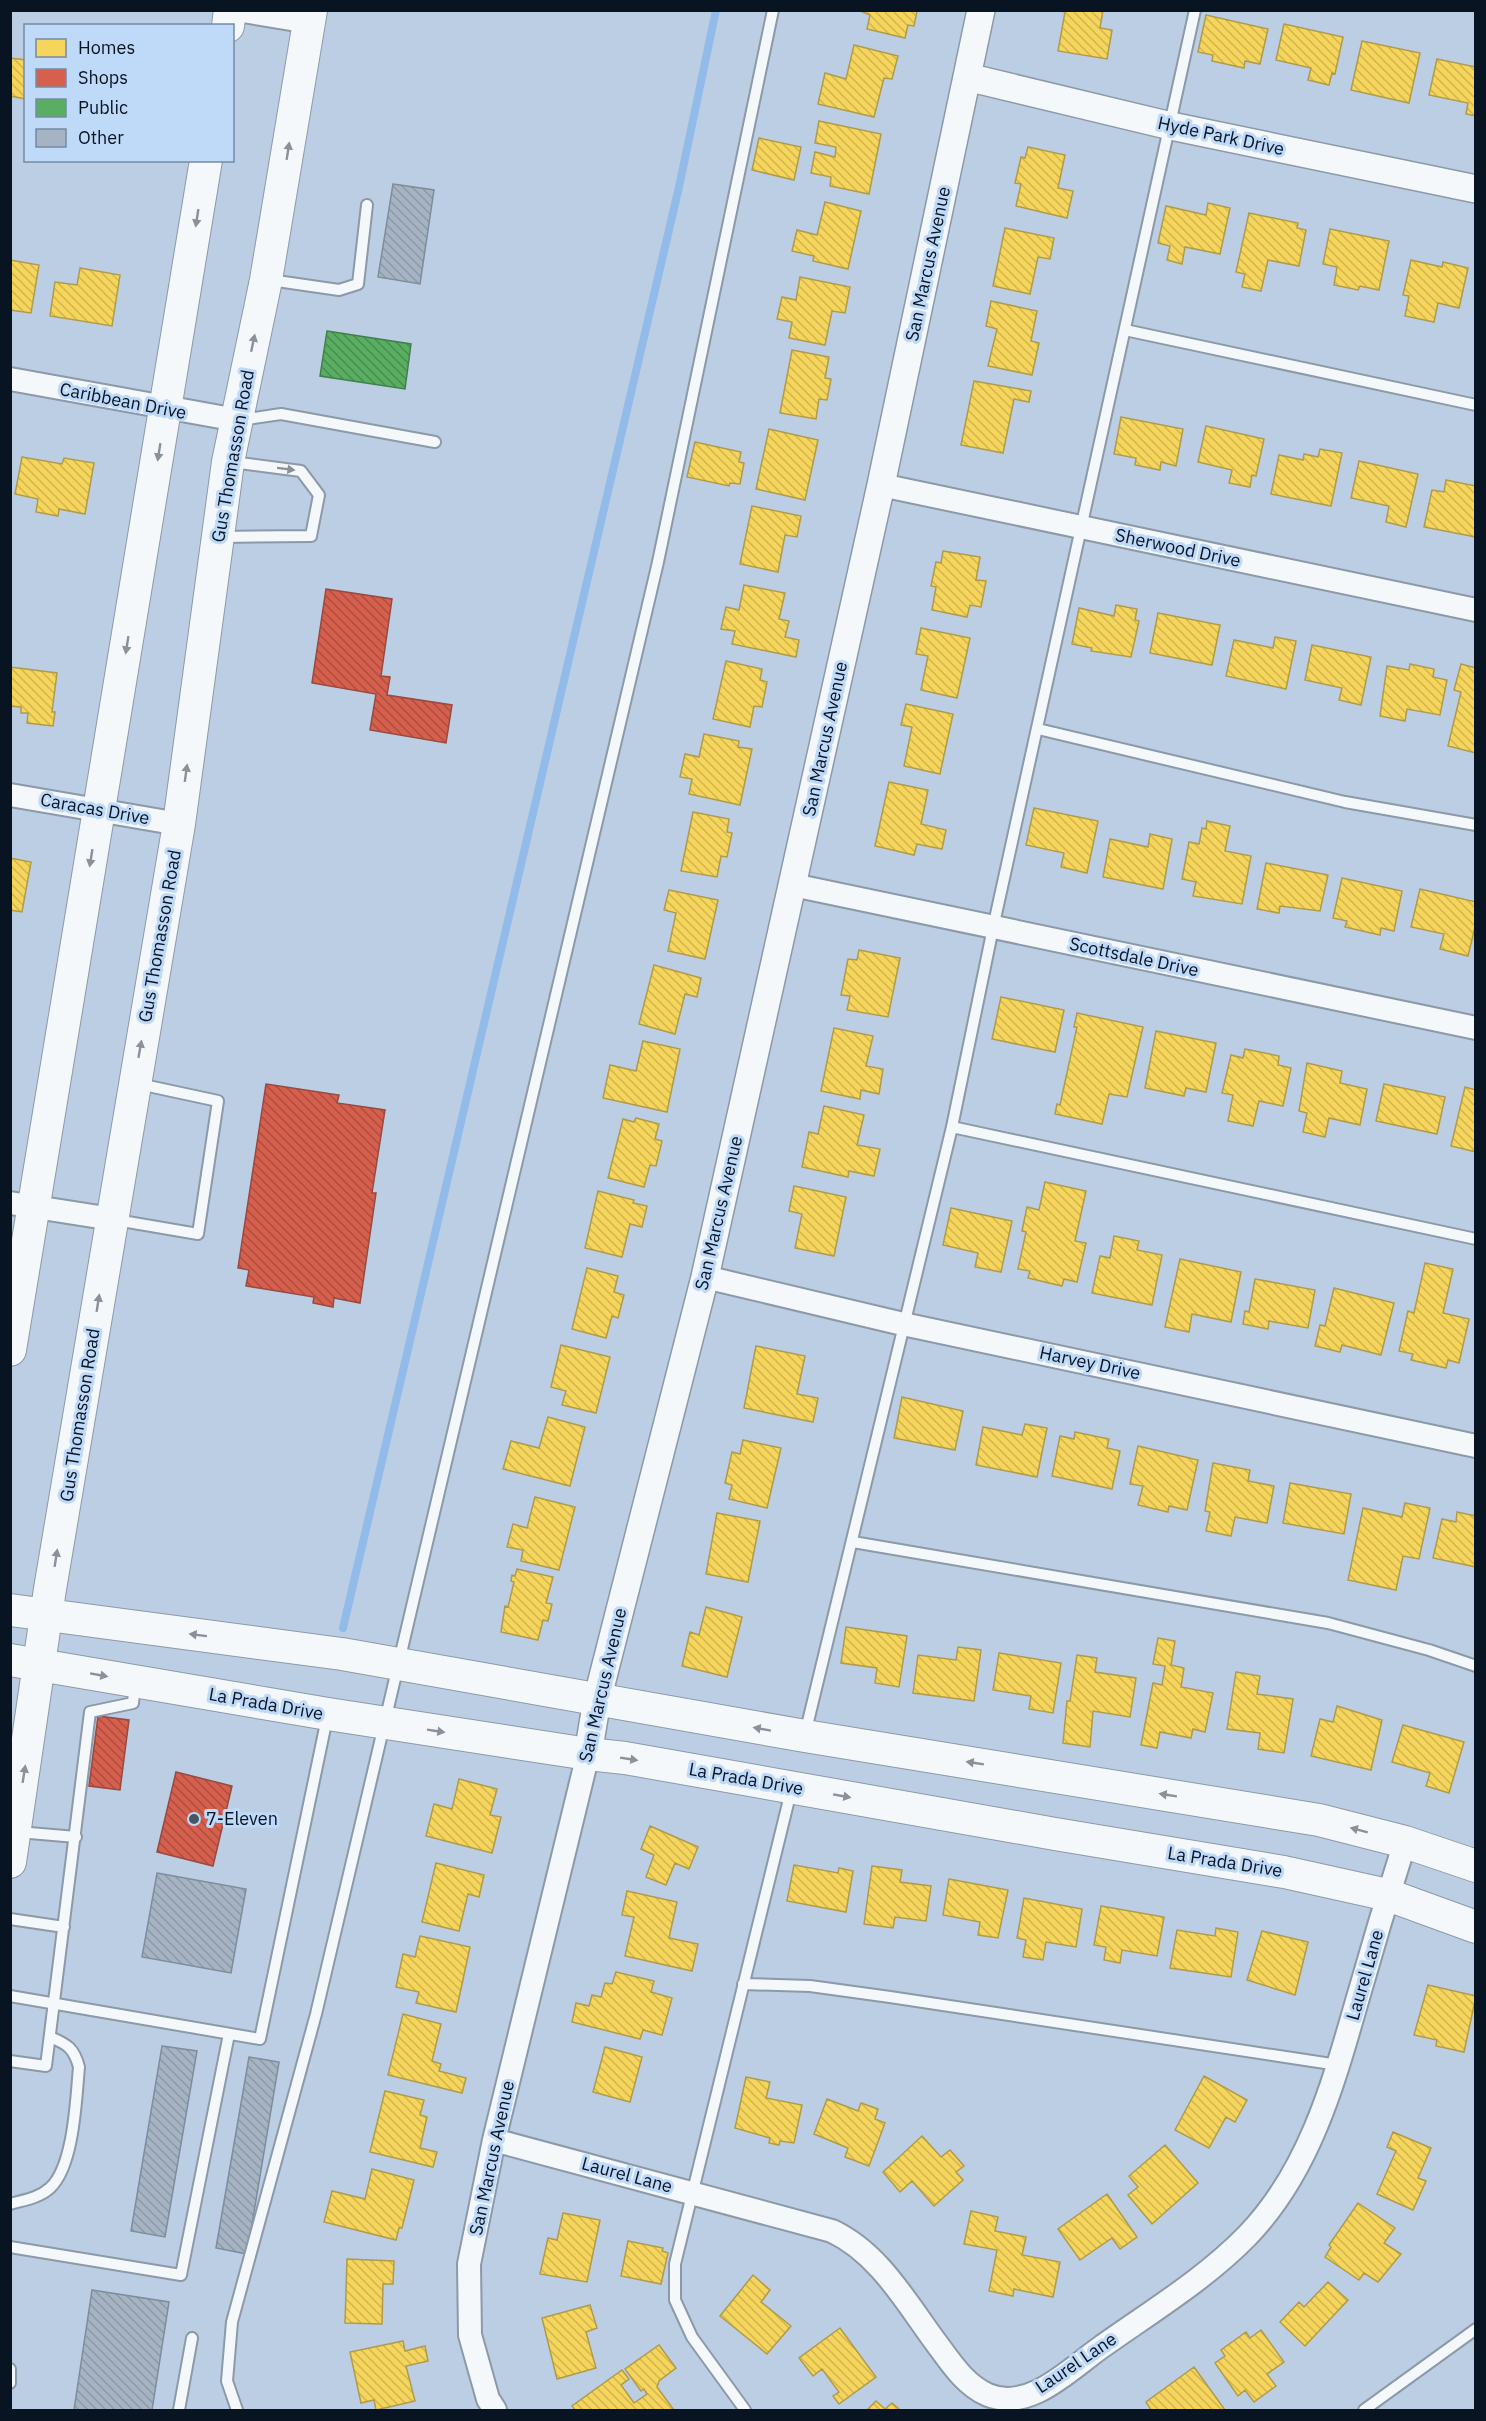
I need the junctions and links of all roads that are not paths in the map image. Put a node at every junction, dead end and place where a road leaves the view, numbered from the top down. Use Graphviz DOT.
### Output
graph roads {
  1 [pos="237,10"];
  2 [pos="773,10"];
  3 [pos="981,10"];
  4 [pos="1195,10"];
  5 [pos="310,16"];
  6 [pos="967,77"];
  7 [pos="1172,126"];
  8 [pos="206,162"];
  9 [pos="1476,189"];
  10 [pos="367,205"];
  11 [pos="266,280"];
  12 [pos="1125,330"];
  13 [pos="10,379"];
  14 [pos="1476,405"];
  15 [pos="166,409"];
  16 [pos="237,420"];
  17 [pos="435,442"];
  18 [pos="228,462"];
  19 [pos="881,485"];
  20 [pos="1082,528"];
  21 [pos="219,537"];
  22 [pos="1476,610"];
  23 [pos="1038,729"];
  24 [pos="10,795"];
  25 [pos="99,810"];
  26 [pos="179,824"];
  27 [pos="1476,825"];
  28 [pos="793,885"];
  29 [pos="993,928"];
  30 [pos="1476,1028"];
  31 [pos="135,1083"];
  32 [pos="952,1127"];
  33 [pos="22,1205"];
  34 [pos="112,1219"];
  35 [pos="1476,1239"];
  36 [pos="705,1277"];
  37 [pos="903,1324"];
  38 [pos="10,1350"];
  39 [pos="1476,1446"];
  40 [pos="853,1542"];
  41 [pos="10,1610"];
  42 [pos="47,1616"];
  43 [pos="10,1660"];
  44 [pos="41,1665"];
  45 [pos="400,1665"];
  46 [pos="1476,1666"];
  47 [pos="136,1681"];
  48 [pos="597,1700"];
  49 [pos="328,1714"];
  50 [pos="386,1723"];
  51 [pos="805,1736"];
  52 [pos="588,1754"];
  53 [pos="792,1787"];
  54 [pos="76,1837"];
  55 [pos="1405,1842"];
  56 [pos="13,1847"];
  57 [pos="1476,1866"];
  58 [pos="1388,1895"];
  59 [pos="10,1919"];
  60 [pos="64,1927"];
  61 [pos="1476,1928"];
  62 [pos="743,1984"];
  63 [pos="10,1996"];
  64 [pos="53,2004"];
  65 [pos="229,2034"];
  66 [pos="50,2037"];
  67 [pos="10,2061"];
  68 [pos="1338,2066"];
  69 [pos="494,2140"];
  70 [pos="693,2192"];
  71 [pos="10,2204"];
  72 [pos="10,2247"];
  73 [pos="1476,2329"];
  74 [pos="192,2337"];
  75 [pos="10,2369"];
  76 [pos="10,2384"];
  77 [pos="179,2410"];
  78 [pos="237,2410"];
  79 [pos="495,2410"];
  80 [pos="745,2410"];
  81 [pos="1364,2410"];
  1 -- 5 [label="street"];
  2 -- 45 [label="lane"];
  3 -- 6 [label="street, San Marcus Avenue"];
  4 -- 7 [label="lane"];
  11 -- 5 [label="main road, Gus Thomasson Road, one-way"];
  6 -- 7 [label="street, Hyde Park Drive"];
  6 -- 19 [label="street, San Marcus Avenue"];
  7 -- 9 [label="street, Hyde Park Drive"];
  7 -- 12 [label="lane"];
  8 -- 15 [label="main road, one-way"];
  10 -- 11 [label="lane"];
  16 -- 11 [label="main road, Gus Thomasson Road, one-way"];
  12 -- 14 [label="lane"];
  12 -- 20 [label="lane"];
  13 -- 15 [label="street, Caribbean Drive"];
  15 -- 16 [label="street, Caribbean Drive"];
  15 -- 25 [label="main road, one-way"];
  16 -- 17 [label="lane"];
  16 -- 18 [label="main road, Gus Thomasson Road"];
  18 -- 21 [label="main road, Gus Thomasson Road"];
  18 -- 21 [label="lane, one-way"];
  19 -- 20 [label="street, Sherwood Drive"];
  19 -- 28 [label="street, San Marcus Avenue"];
  20 -- 22 [label="street, Sherwood Drive"];
  20 -- 23 [label="lane"];
  26 -- 21 [label="main road, Gus Thomasson Road, one-way"];
  23 -- 27 [label="lane"];
  23 -- 29 [label="lane"];
  24 -- 25 [label="street, Caracas Drive"];
  25 -- 26 [label="street, Caracas Drive"];
  25 -- 33 [label="main road, one-way"];
  31 -- 26 [label="main road, Gus Thomasson Road, one-way"];
  28 -- 29 [label="street, Scottsdale Drive"];
  28 -- 36 [label="street, San Marcus Avenue"];
  29 -- 30 [label="street, Scottsdale Drive"];
  29 -- 32 [label="lane"];
  31 -- 34 [label="main road, Gus Thomasson Road"];
  31 -- 34 [label="lane"];
  32 -- 35 [label="lane"];
  32 -- 37 [label="lane"];
  33 -- 34 [label="street"];
  33 -- 38 [label="main road"];
  42 -- 34 [label="main road, Gus Thomasson Road, one-way"];
  36 -- 37 [label="street, Harvey Drive"];
  36 -- 48 [label="street, San Marcus Avenue"];
  37 -- 39 [label="street, Harvey Drive"];
  37 -- 40 [label="lane"];
  40 -- 46 [label="lane"];
  40 -- 51 [label="lane"];
  41 -- 42 [label="main road"];
  42 -- 44 [label="main road, Gus Thomasson Road"];
  45 -- 42 [label="main road, one-way"];
  43 -- 44 [label="main road, La Prada Drive"];
  44 -- 47 [label="main road, La Prada Drive, one-way"];
  56 -- 44 [label="main road, Gus Thomasson Road, one-way"];
  45 -- 48 [label="main road"];
  45 -- 50 [label="lane"];
  47 -- 49 [label="main road, La Prada Drive"];
  47 -- 54 [label="lane"];
  51 -- 48 [label="main road, one-way"];
  48 -- 52 [label="street, San Marcus Avenue"];
  49 -- 50 [label="main road, La Prada Drive"];
  49 -- 65 [label="lane"];
  50 -- 52 [label="main road, La Prada Drive, one-way"];
  50 -- 78 [label="lane"];
  55 -- 51 [label="main road, one-way"];
  52 -- 53 [label="main road, La Prada Drive, one-way"];
  52 -- 69 [label="street, San Marcus Avenue"];
  53 -- 58 [label="main road, La Prada Drive, one-way"];
  53 -- 62 [label="lane"];
  54 -- 56 [label="lane"];
  54 -- 60 [label="lane"];
  55 -- 57 [label="main road"];
  55 -- 58 [label="street, Laurel Lane"];
  58 -- 61 [label="main road, La Prada Drive"];
  58 -- 68 [label="street, Laurel Lane"];
  59 -- 60 [label="lane"];
  60 -- 64 [label="lane"];
  62 -- 68 [label="lane"];
  62 -- 70 [label="lane"];
  63 -- 64 [label="lane"];
  64 -- 65 [label="lane"];
  64 -- 66 [label="lane"];
  65 -- 72 [label="lane"];
  66 -- 67 [label="lane"];
  66 -- 71 [label="lane"];
  68 -- 70 [label="street, Laurel Lane"];
  69 -- 70 [label="street, Laurel Lane"];
  69 -- 79 [label="street, San Marcus Avenue"];
  70 -- 80 [label="lane"];
  73 -- 81 [label="lane"];
  74 -- 77 [label="lane"];
  75 -- 76 [label="lane"];
}
